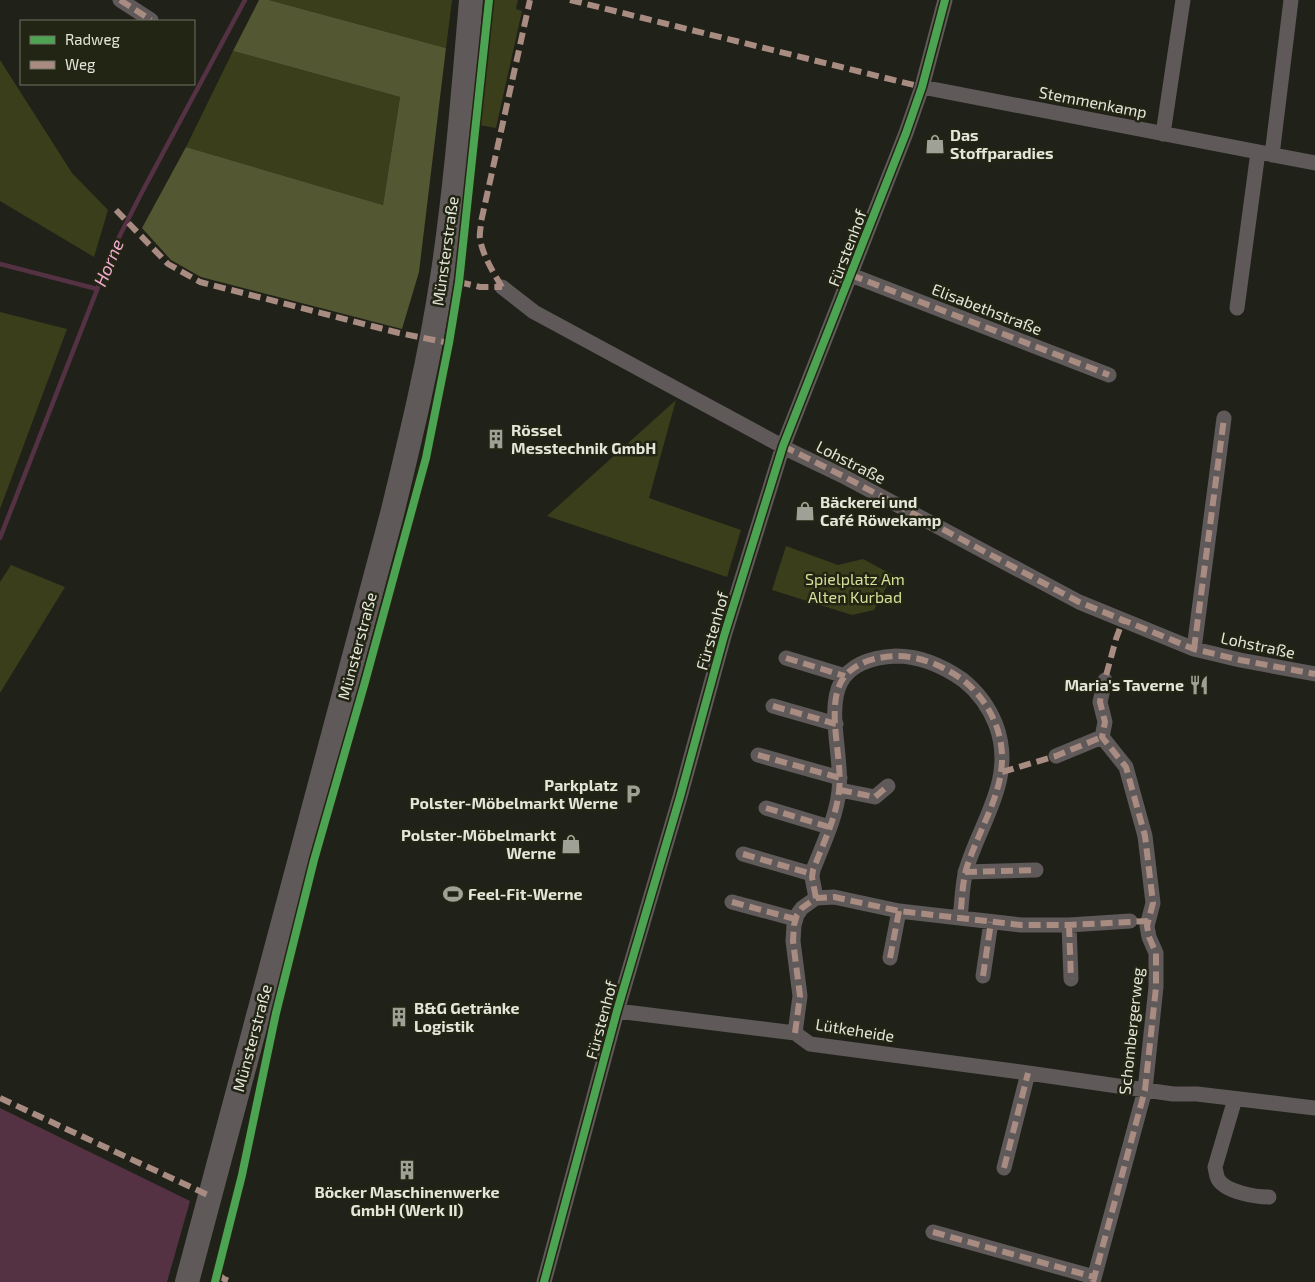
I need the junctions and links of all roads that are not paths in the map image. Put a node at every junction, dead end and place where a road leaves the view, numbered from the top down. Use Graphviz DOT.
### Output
graph roads {
  1 [pos="120,0"];
  2 [pos="471,0"];
  3 [pos="946,0"];
  4 [pos="1183,0"];
  5 [pos="1291,0"];
  6 [pos="150,20"];
  7 [pos="922,87"];
  8 [pos="1163,134"];
  9 [pos="1265,154"];
  10 [pos="1315,163"];
  11 [pos="851,275"];
  12 [pos="502,287"];
  13 [pos="1237,308"];
  14 [pos="1110,375"];
  15 [pos="1224,418"];
  16 [pos="783,446"];
  17 [pos="1194,649"];
  18 [pos="786,658"];
  19 [pos="1315,674"];
  20 [pos="845,676"];
  21 [pos="1105,680"];
  22 [pos="773,706"];
  23 [pos="836,724"];
  24 [pos="1102,737"];
  25 [pos="758,755"];
  26 [pos="1056,756"];
  27 [pos="840,784"];
  28 [pos="888,786"];
  29 [pos="766,808"];
  30 [pos="829,827"];
  31 [pos="743,854"];
  32 [pos="1036,870"];
  33 [pos="965,872"];
  34 [pos="812,874"];
  35 [pos="816,898"];
  36 [pos="732,902"];
  37 [pos="899,911"];
  38 [pos="960,918"];
  39 [pos="795,919"];
  40 [pos="1130,921"];
  41 [pos="991,922"];
  42 [pos="1069,925"];
  43 [pos="890,958"];
  44 [pos="983,976"];
  45 [pos="1071,979"];
  46 [pos="617,1011"];
  47 [pos="795,1033"];
  48 [pos="1028,1073"];
  49 [pos="1145,1090"];
  50 [pos="1235,1099"];
  51 [pos="1315,1108"];
  52 [pos="1004,1168"];
  53 [pos="1269,1197"];
  54 [pos="933,1232"];
  55 [pos="1094,1279"];
  56 [pos="187,1282"];
  57 [pos="544,1282"];
  1 -- 6 [label="street"];
  2 -- 56 [label="main road, Münsterstraße"];
  3 -- 7 [label="street, Fürstenhof"];
  4 -- 8 [label="street"];
  5 -- 9 [label="street"];
  7 -- 8 [label="street, Stemmenkamp"];
  7 -- 11 [label="street, Fürstenhof"];
  8 -- 9 [label="street, Stemmenkamp"];
  9 -- 10 [label="street, Stemmenkamp"];
  9 -- 13 [label="street"];
  11 -- 14 [label="street, Elisabethstraße"];
  11 -- 16 [label="street, Fürstenhof"];
  12 -- 16 [label="street, Lohstraße"];
  15 -- 17 [label="street"];
  16 -- 17 [label="street, Lohstraße"];
  16 -- 46 [label="street, Fürstenhof"];
  17 -- 19 [label="street, Lohstraße"];
  18 -- 20 [label="street"];
  20 -- 23 [label="street"];
  20 -- 33 [label="street"];
  21 -- 24 [label="street"];
  22 -- 23 [label="street"];
  23 -- 27 [label="street"];
  24 -- 26 [label="street"];
  24 -- 49 [label="street, Schombergerweg"];
  25 -- 27 [label="street"];
  27 -- 28 [label="street"];
  27 -- 30 [label="street"];
  29 -- 30 [label="street"];
  30 -- 34 [label="street"];
  31 -- 34 [label="street"];
  32 -- 33 [label="street"];
  33 -- 38 [label="street"];
  34 -- 35 [label="street"];
  35 -- 37 [label="street"];
  35 -- 39 [label="street"];
  36 -- 39 [label="street"];
  37 -- 38 [label="street"];
  37 -- 43 [label="street"];
  38 -- 41 [label="street"];
  39 -- 47 [label="street"];
  40 -- 42 [label="street"];
  41 -- 42 [label="street"];
  41 -- 44 [label="street"];
  42 -- 45 [label="street"];
  46 -- 47 [label="street, Lütkeheide"];
  46 -- 57 [label="street, Fürstenhof"];
  47 -- 48 [label="street, Lütkeheide"];
  48 -- 49 [label="street, Lütkeheide"];
  48 -- 52 [label="street"];
  49 -- 50 [label="street, Lütkeheide"];
  49 -- 55 [label="street, Schombergerweg"];
  50 -- 51 [label="street, Lütkeheide"];
  50 -- 53 [label="street"];
  54 -- 55 [label="street, Schombergerweg"];
}
